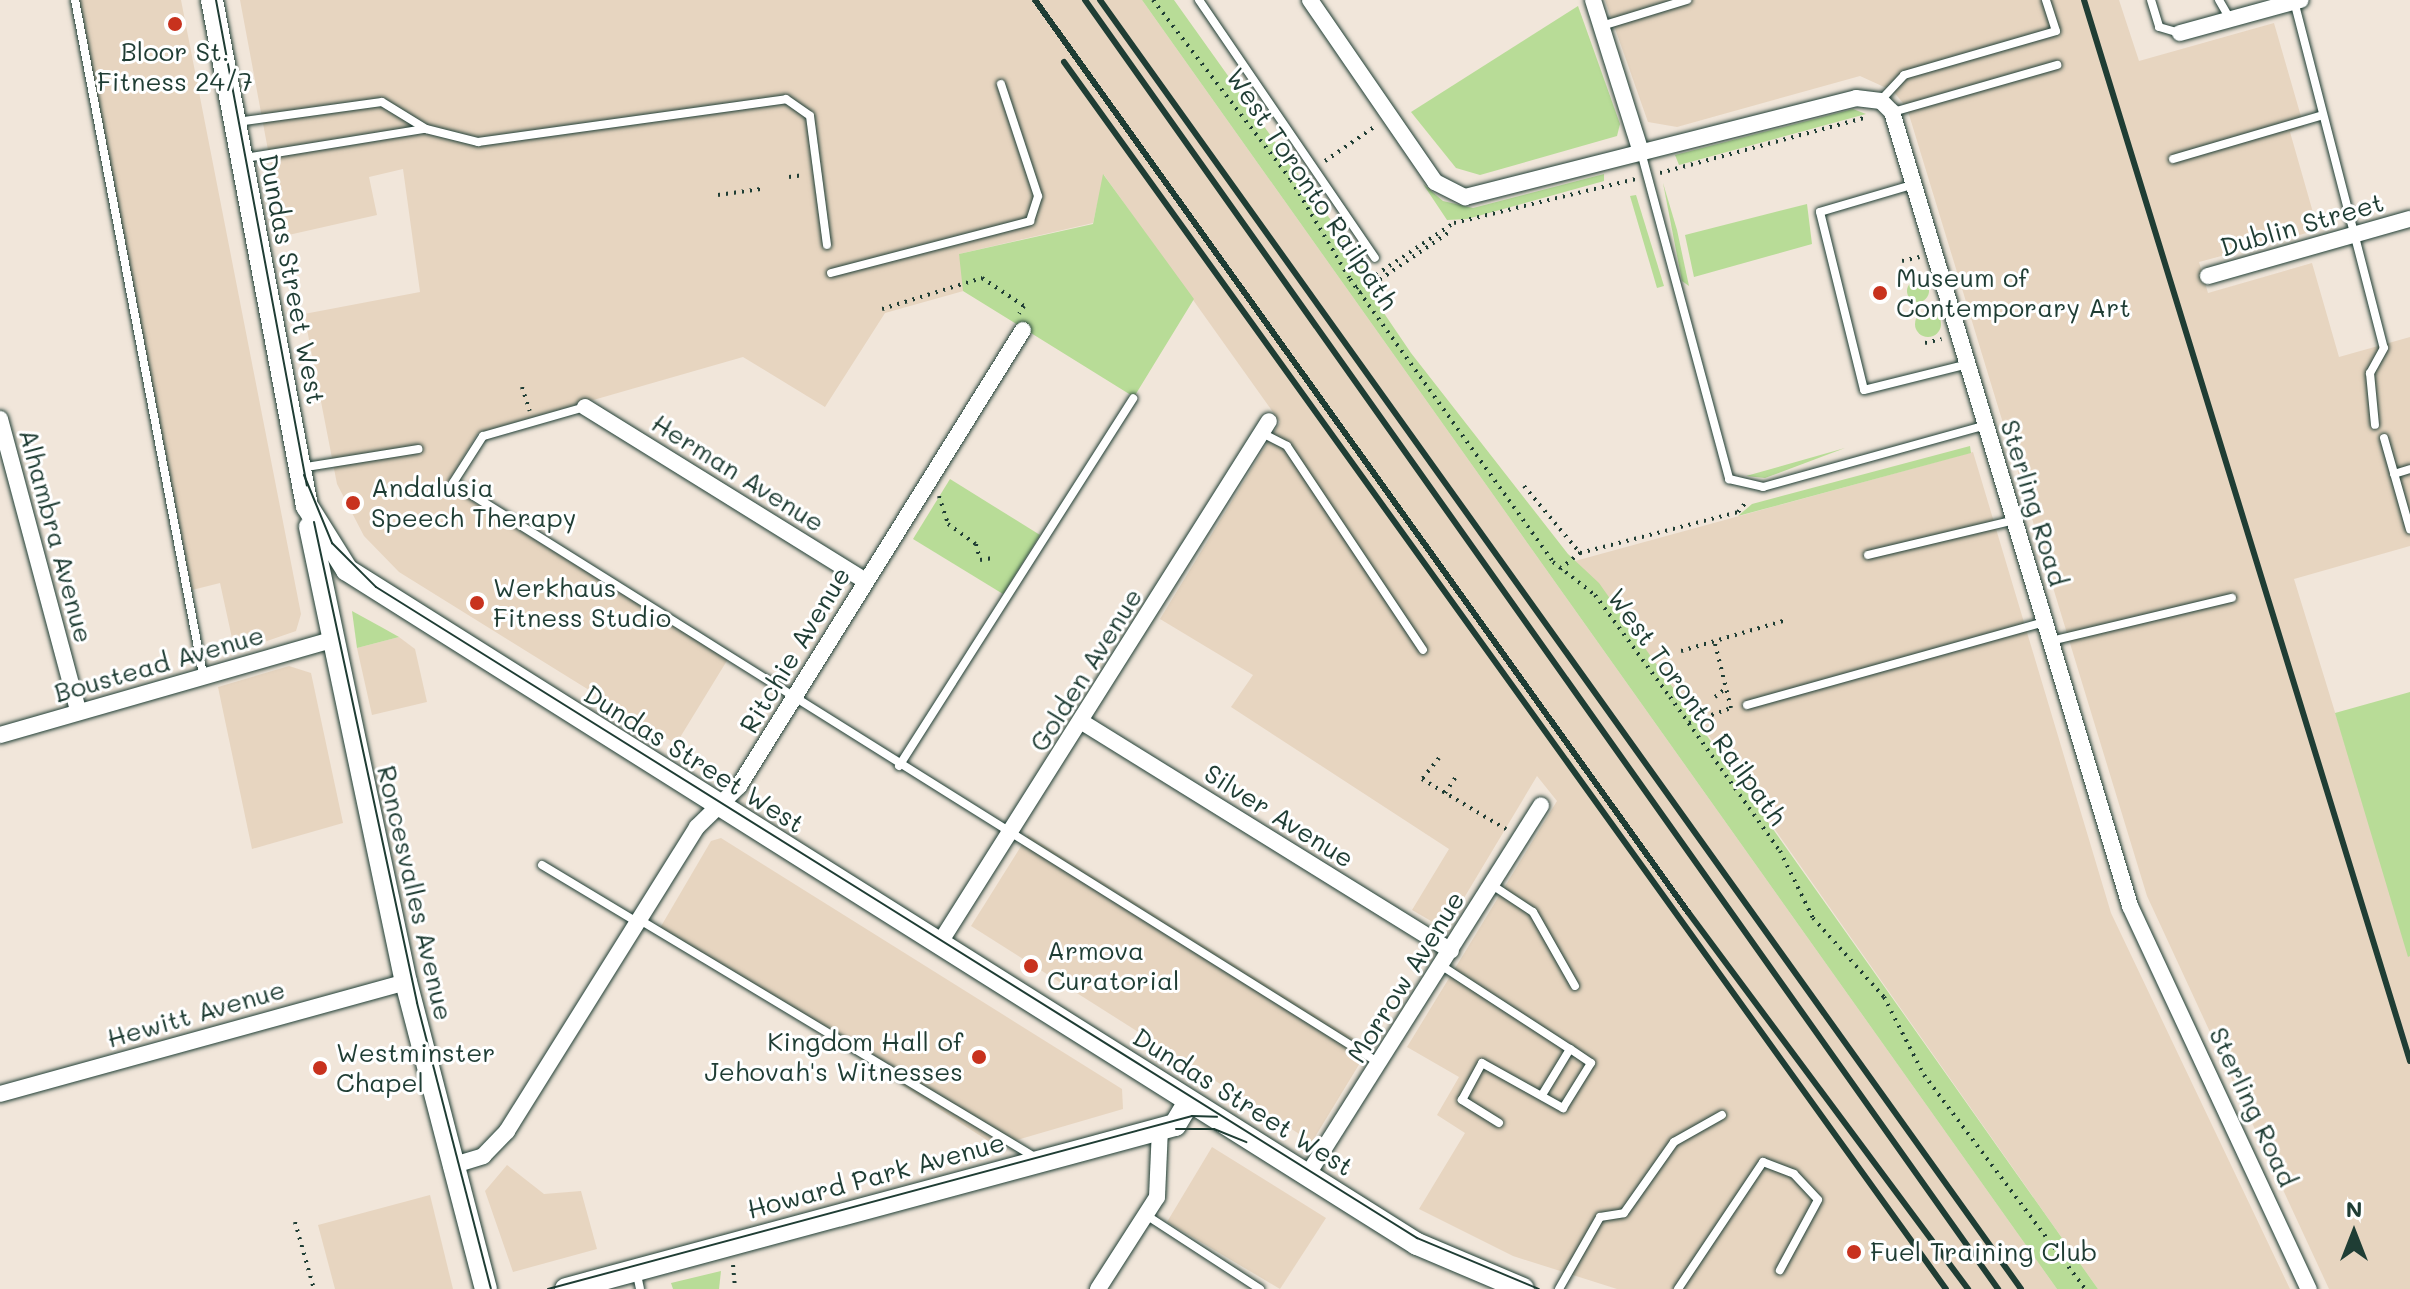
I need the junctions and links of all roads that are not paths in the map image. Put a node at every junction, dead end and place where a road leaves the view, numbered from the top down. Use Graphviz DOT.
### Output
graph roads {
  1 [pos="75,0"];
  2 [pos="212,0"];
  3 [pos="1199,0"];
  4 [pos="1310,0"];
  5 [pos="1593,0"];
  6 [pos="1687,0"];
  7 [pos="2046,0"];
  8 [pos="2151,0"];
  9 [pos="2219,0"];
  10 [pos="2297,1"];
  11 [pos="1653,4"];
  12 [pos="2230,20"];
  13 [pos="1605,25"];
  14 [pos="2180,33"];
  15 [pos="2057,65"];
  16 [pos="1001,84"];
  17 [pos="1886,107"];
  18 [pos="2320,116"];
  19 [pos="234,123"];
  20 [pos="426,129"];
  21 [pos="1641,152"];
  22 [pos="241,158"];
  23 [pos="2173,159"];
  24 [pos="1915,184"];
  25 [pos="2410,219"];
  26 [pos="2355,235"];
  27 [pos="827,245"];
  28 [pos="1375,258"];
  29 [pos="831,273"];
  30 [pos="2208,276"];
  31 [pos="1018,327"];
  32 [pos="1968,363"];
  33 [pos="1133,398"];
  34 [pos="585,407"];
  35 [pos="0,419"];
  36 [pos="1986,425"];
  37 [pos="2375,425"];
  38 [pos="1265,427"];
  39 [pos="2,438"];
  40 [pos="2384,438"];
  41 [pos="418,449"];
  42 [pos="299,468"];
  43 [pos="2410,469"];
  44 [pos="2394,474"];
  45 [pos="307,506"];
  46 [pos="2015,520"];
  47 [pos="2410,529"];
  48 [pos="1868,555"];
  49 [pos="864,580"];
  50 [pos="2232,598"];
  51 [pos="2045,622"];
  52 [pos="331,640"];
  53 [pos="2051,641"];
  54 [pos="1423,650"];
  55 [pos="203,674"];
  56 [pos="796,696"];
  57 [pos="1747,705"];
  58 [pos="78,711"];
  59 [pos="1082,722"];
  60 [pos="0,735"];
  61 [pos="899,766"];
  62 [pos="1541,805"];
  63 [pos="717,807"];
  64 [pos="1011,833"];
  65 [pos="542,865"];
  66 [pos="1492,885"];
  67 [pos="639,921"];
  68 [pos="939,944"];
  69 [pos="1446,958"];
  70 [pos="406,982"];
  71 [pos="1575,986"];
  72 [pos="1570,1049"];
  73 [pos="1380,1064"];
  74 [pos="0,1094"];
  75 [pos="1542,1095"];
  76 [pos="1189,1102"];
  77 [pos="1722,1115"];
  78 [pos="1499,1123"];
  79 [pos="1160,1129"];
  80 [pos="1041,1161"];
  81 [pos="451,1166"];
  82 [pos="1308,1174"];
  83 [pos="1146,1215"];
  84 [pos="1780,1270"];
  85 [pos="638,1280"];
  86 [pos="1498,1285"];
  87 [pos="486,1289"];
  88 [pos="566,1289"];
  89 [pos="1098,1289"];
  90 [pos="1260,1289"];
  91 [pos="1523,1289"];
  92 [pos="1559,1289"];
  93 [pos="1678,1289"];
  94 [pos="2309,1289"];
  1 -- 55 [label="lane"];
  2 -- 19 [label="main road, Dundas Street West"];
  3 -- 28 [label="lane"];
  4 -- 21 [label="street"];
  5 -- 13 [label="street"];
  6 -- 11 [label="lane"];
  7 -- 17 [label="lane"];
  8 -- 14 [label="lane"];
  9 -- 12 [label="lane"];
  10 -- 12 [label="street"];
  10 -- 18 [label="lane"];
  11 -- 13 [label="lane"];
  12 -- 14 [label="street"];
  13 -- 21 [label="street"];
  15 -- 17 [label="lane"];
  16 -- 29 [label="lane"];
  17 -- 21 [label="street"];
  17 -- 24 [label="street, Sterling Road"];
  18 -- 23 [label="lane"];
  18 -- 26 [label="lane"];
  19 -- 20 [label="lane"];
  19 -- 22 [label="main road, Dundas Street West"];
  20 -- 22 [label="lane"];
  20 -- 27 [label="lane"];
  21 -- 36 [label="lane"];
  22 -- 42 [label="main road, Dundas Street West"];
  24 -- 32 [label="street, Sterling Road"];
  24 -- 32 [label="lane"];
  25 -- 26 [label="street, Dublin Street"];
  26 -- 30 [label="street, Dublin Street"];
  26 -- 37 [label="lane"];
  31 -- 49 [label="street, Ritchie Avenue"];
  32 -- 36 [label="street, Sterling Road"];
  33 -- 61 [label="lane"];
  34 -- 49 [label="street, Herman Avenue"];
  34 -- 56 [label="lane"];
  35 -- 39 [label="street, Alhambra Avenue"];
  36 -- 46 [label="street, Sterling Road"];
  38 -- 54 [label="lane"];
  38 -- 59 [label="street, Golden Avenue"];
  39 -- 58 [label="street, Alhambra Avenue"];
  40 -- 44 [label="lane"];
  41 -- 42 [label="lane"];
  42 -- 45 [label="main road, Dundas Street West"];
  43 -- 44 [label="lane"];
  44 -- 47 [label="lane"];
  45 -- 52 [label="main road, Roncesvalles Avenue"];
  45 -- 63 [label="main road, Dundas Street West"];
  46 -- 48 [label="lane"];
  46 -- 51 [label="street, Sterling Road"];
  49 -- 56 [label="street, Ritchie Avenue"];
  50 -- 53 [label="lane"];
  51 -- 53 [label="street, Sterling Road"];
  51 -- 57 [label="lane"];
  52 -- 55 [label="street, Boustead Avenue"];
  52 -- 70 [label="main road, Roncesvalles Avenue"];
  53 -- 94 [label="street, Sterling Road"];
  55 -- 58 [label="street, Boustead Avenue"];
  56 -- 61 [label="lane"];
  56 -- 63 [label="street, Ritchie Avenue"];
  58 -- 60 [label="street, Boustead Avenue"];
  59 -- 64 [label="street, Golden Avenue"];
  59 -- 69 [label="street, Silver Avenue"];
  61 -- 64 [label="lane"];
  62 -- 66 [label="street, Morrow Avenue"];
  63 -- 67 [label="street, Ritchie Avenue"];
  63 -- 68 [label="main road, Dundas Street West"];
  64 -- 68 [label="street, Golden Avenue"];
  64 -- 73 [label="lane"];
  65 -- 67 [label="lane"];
  66 -- 69 [label="street, Morrow Avenue"];
  66 -- 71 [label="lane"];
  67 -- 80 [label="lane"];
  67 -- 81 [label="street, Ritchie Avenue"];
  68 -- 76 [label="main road, Dundas Street West"];
  69 -- 72 [label="lane"];
  69 -- 73 [label="street, Morrow Avenue"];
  70 -- 74 [label="street, Hewitt Avenue"];
  70 -- 81 [label="main road, Roncesvalles Avenue"];
  72 -- 75 [label="lane"];
  72 -- 75 [label="lane"];
  73 -- 82 [label="street, Morrow Avenue"];
  75 -- 78 [label="lane"];
  76 -- 79 [label="main road, Howard Park Avenue"];
  76 -- 82 [label="main road, Dundas Street West"];
  77 -- 92 [label="lane"];
  79 -- 80 [label="main road, Howard Park Avenue"];
  79 -- 83 [label="street"];
  80 -- 85 [label="main road, Howard Park Avenue"];
  81 -- 87 [label="main road, Roncesvalles Avenue"];
  82 -- 86 [label="main road, Dundas Street West"];
  83 -- 89 [label="street"];
  83 -- 90 [label="lane"];
  84 -- 93 [label="lane"];
  85 -- 88 [label="main road, Howard Park Avenue"];
  86 -- 91 [label="main road, Dundas Street West"];
}
